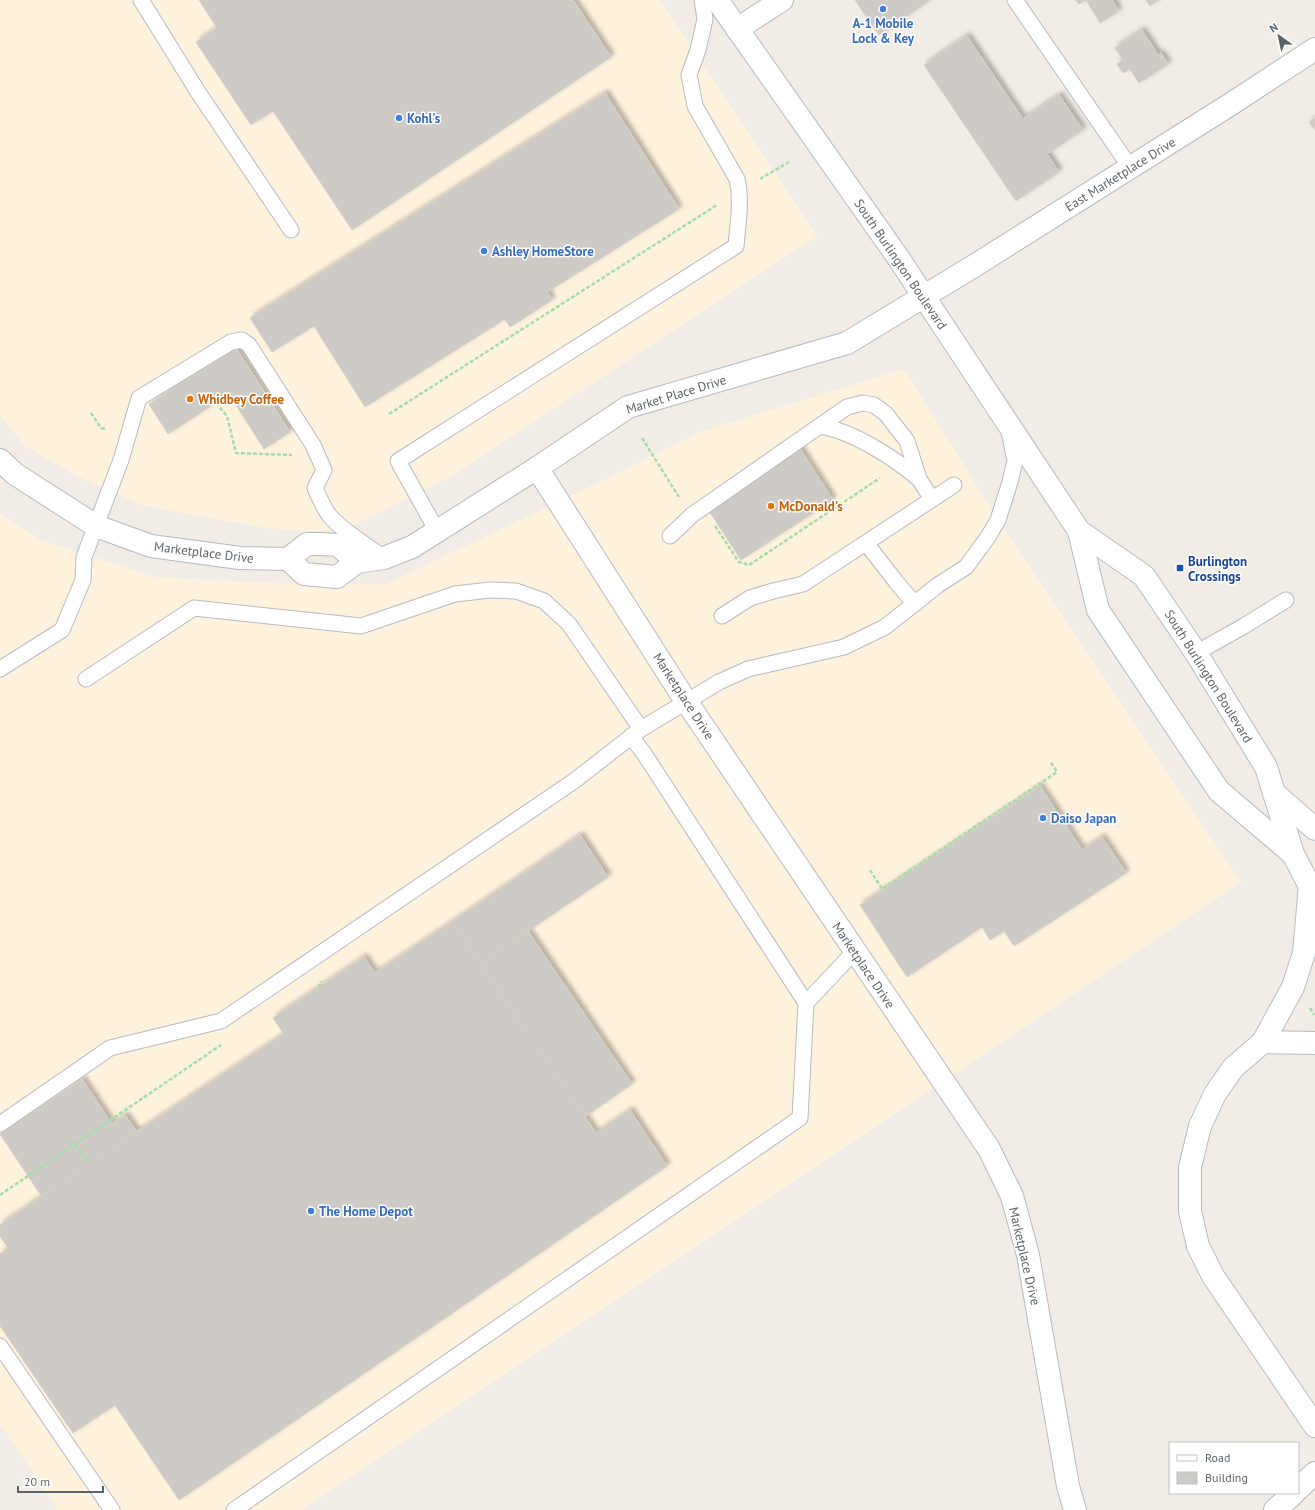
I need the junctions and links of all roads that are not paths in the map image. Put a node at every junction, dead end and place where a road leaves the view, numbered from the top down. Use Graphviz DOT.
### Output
graph roads {
  1 [pos="141,0"];
  2 [pos="702,0"];
  3 [pos="717,0"];
  4 [pos="782,0"];
  5 [pos="1015,0"];
  6 [pos="737,29"];
  7 [pos="1315,49"];
  8 [pos="1130,168"];
  9 [pos="291,230"];
  10 [pos="924,297"];
  11 [pos="820,426"];
  12 [pos="1008,426"];
  13 [pos="0,460"];
  14 [pos="537,468"];
  15 [pos="919,480"];
  16 [pos="954,485"];
  17 [pos="932,499"];
  18 [pos="96,526"];
  19 [pos="437,531"];
  20 [pos="1079,532"];
  21 [pos="670,536"];
  22 [pos="866,543"];
  23 [pos="384,558"];
  24 [pos="288,559"];
  25 [pos="357,562"];
  26 [pos="1286,600"];
  27 [pos="915,604"];
  28 [pos="722,616"];
  29 [pos="1196,653"];
  30 [pos="0,669"];
  31 [pos="86,679"];
  32 [pos="687,701"];
  33 [pos="636,733"];
  34 [pos="1274,792"];
  35 [pos="1315,829"];
  36 [pos="1293,854"];
  37 [pos="1312,890"];
  38 [pos="855,951"];
  39 [pos="806,1003"];
  40 [pos="1263,1042"];
  41 [pos="1315,1042"];
  42 [pos="0,1124"];
  43 [pos="0,1346"];
  44 [pos="1315,1426"];
  45 [pos="1315,1473"];
  46 [pos="1299,1488"];
  47 [pos="1293,1494"];
  48 [pos="112,1510"];
  49 [pos="234,1510"];
  50 [pos="1075,1510"];
  51 [pos="1275,1510"];
  1 -- 9 [label="lane"];
  2 -- 19 [label="lane"];
  3 -- 6 [label="street, South Burlington Boulevard"];
  4 -- 6 [label="street"];
  5 -- 8 [label="lane"];
  6 -- 10 [label="street, South Burlington Boulevard"];
  7 -- 8 [label="street, East Marketplace Drive"];
  8 -- 10 [label="street, East Marketplace Drive"];
  10 -- 12 [label="street, South Burlington Boulevard"];
  10 -- 14 [label="street, Market Place Drive"];
  11 -- 15 [label="lane"];
  11 -- 15 [label="lane"];
  11 -- 21 [label="lane"];
  12 -- 20 [label="street, South Burlington Boulevard"];
  12 -- 27 [label="lane"];
  13 -- 18 [label="street, Marketplace Drive"];
  14 -- 19 [label="street, Market Place Drive"];
  14 -- 32 [label="street, Marketplace Drive"];
  15 -- 17 [label="lane"];
  16 -- 17 [label="lane"];
  17 -- 22 [label="lane"];
  18 -- 23 [label="lane"];
  18 -- 24 [label="street, Marketplace Drive"];
  18 -- 30 [label="lane"];
  19 -- 23 [label="street, Market Place Drive"];
  20 -- 29 [label="street, South Burlington Boulevard"];
  20 -- 36 [label="street, South Burlington Boulevard"];
  22 -- 27 [label="lane"];
  22 -- 28 [label="lane"];
  23 -- 25 [label="street, Market Place Drive"];
  24 -- 25 [label="street, Market Place Drive"];
  24 -- 25 [label="street"];
  26 -- 29 [label="lane"];
  27 -- 32 [label="lane"];
  29 -- 34 [label="street, South Burlington Boulevard"];
  31 -- 33 [label="lane"];
  32 -- 33 [label="lane"];
  32 -- 38 [label="street, Marketplace Drive"];
  33 -- 39 [label="lane"];
  33 -- 42 [label="lane"];
  34 -- 35 [label="street"];
  34 -- 36 [label="street, South Burlington Boulevard"];
  36 -- 37 [label="street, South Burlington Boulevard"];
  37 -- 40 [label="street"];
  38 -- 39 [label="lane"];
  38 -- 50 [label="street, Marketplace Drive"];
  39 -- 49 [label="lane"];
  40 -- 41 [label="street"];
  40 -- 44 [label="street"];
  43 -- 48 [label="lane"];
  45 -- 46 [label="street"];
  47 -- 51 [label="street"];
}
